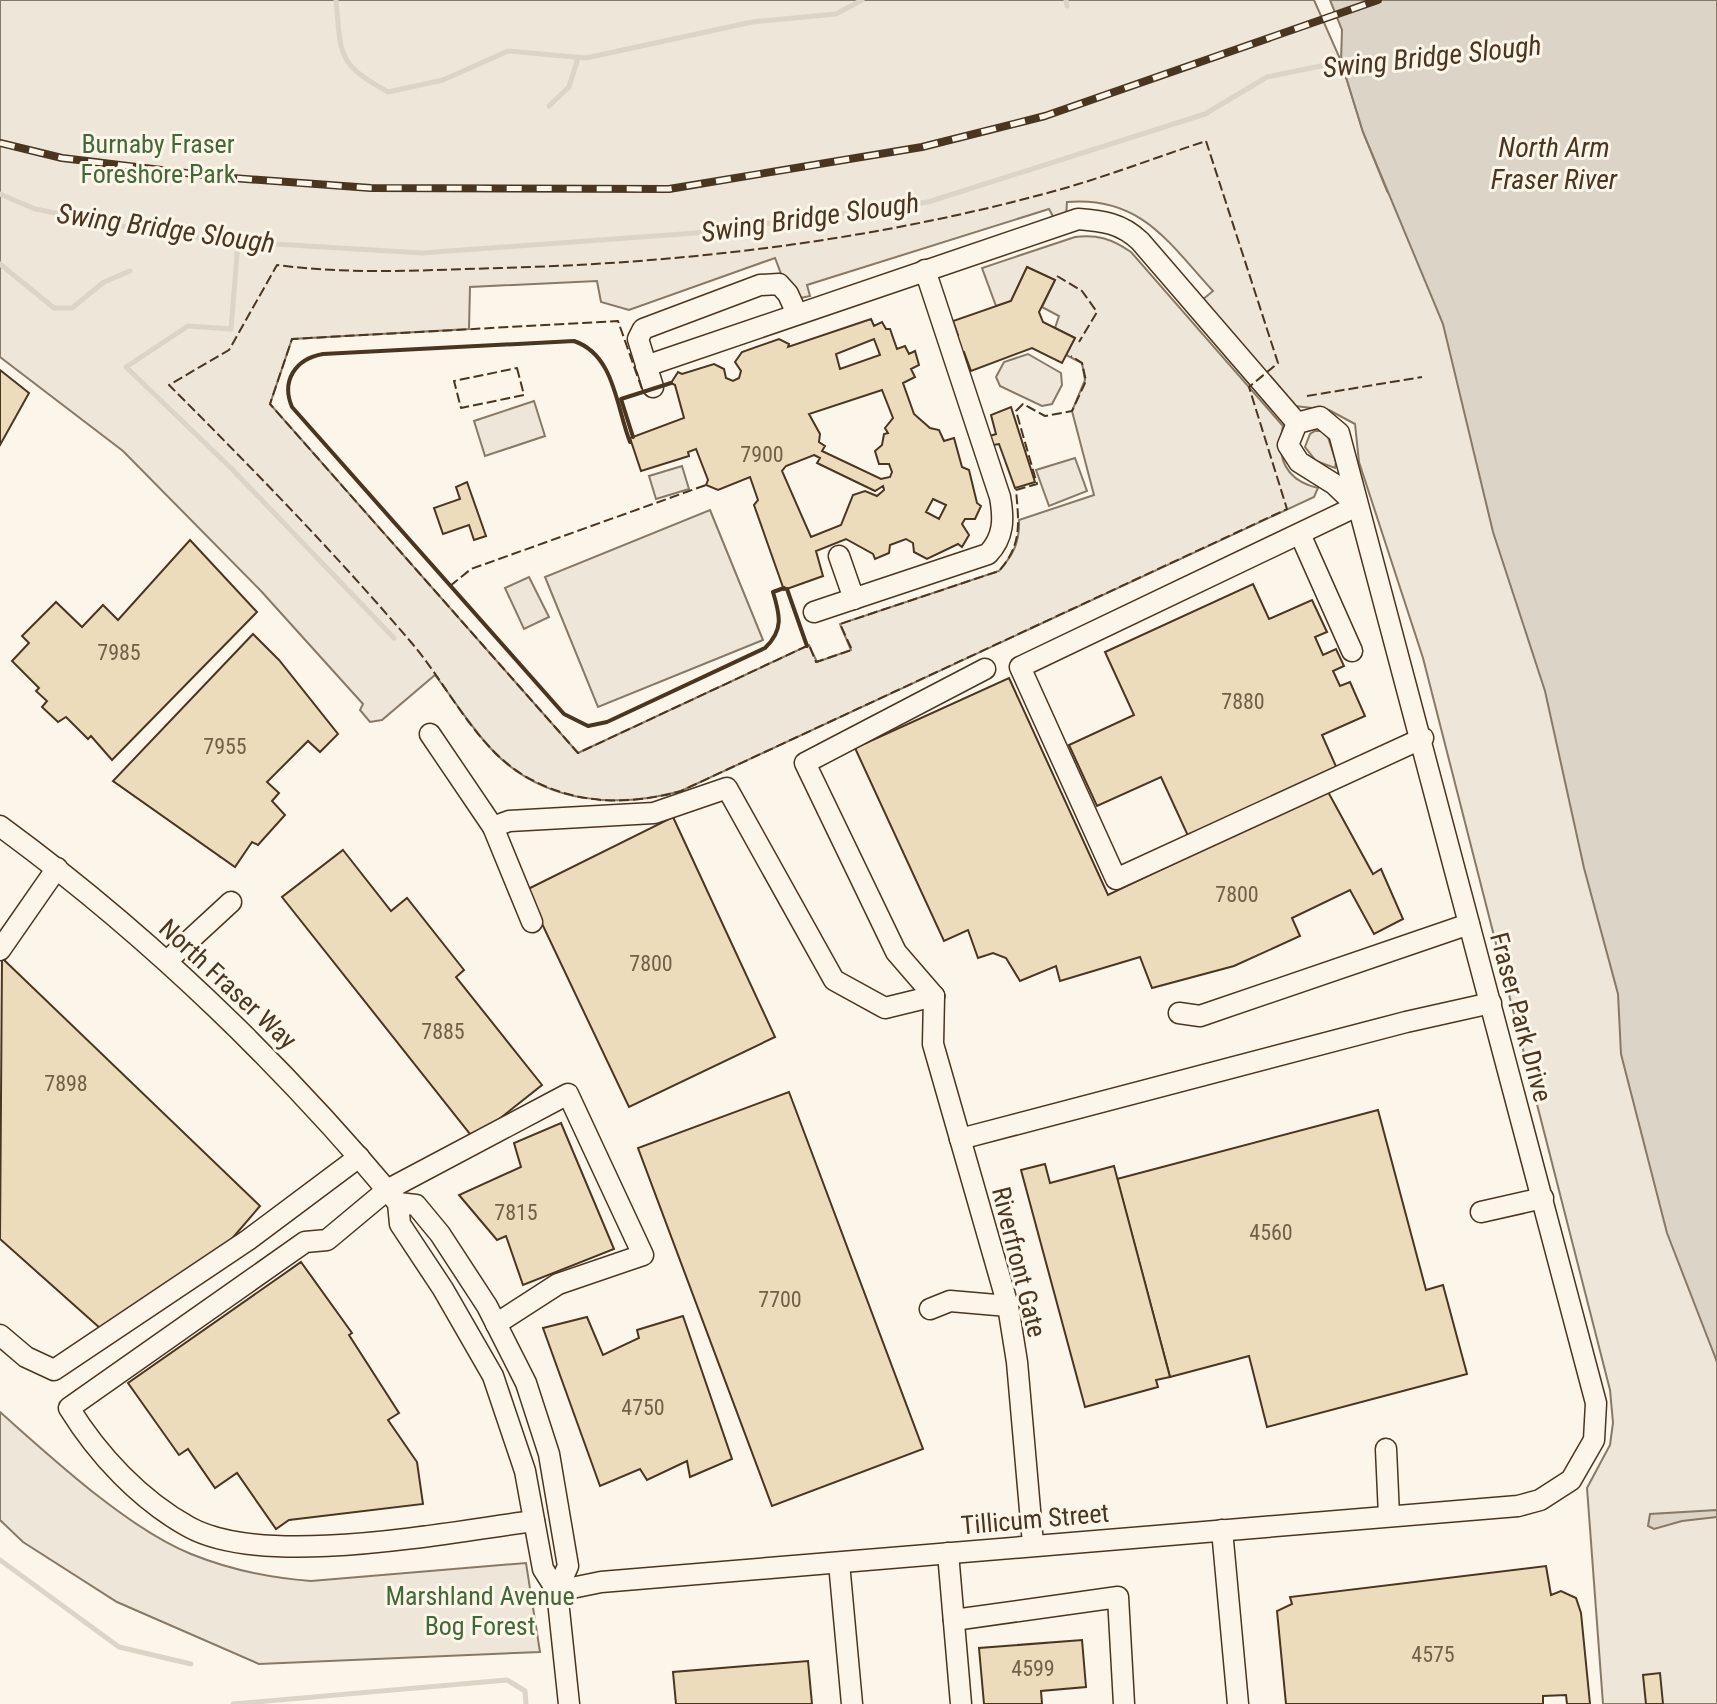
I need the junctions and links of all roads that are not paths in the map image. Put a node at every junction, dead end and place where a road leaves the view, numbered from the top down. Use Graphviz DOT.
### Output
graph roads {
  1 [pos="925,270"];
  2 [pos="797,314"];
  3 [pos="646,366"];
  4 [pos="653,387"];
  5 [pos="1297,423"];
  6 [pos="1357,506"];
  7 [pos="1300,534"];
  8 [pos="839,556"];
  9 [pos="854,599"];
  10 [pos="814,612"];
  11 [pos="1352,651"];
  12 [pos="985,669"];
  13 [pos="430,734"];
  14 [pos="1423,738"];
  15 [pos="0,826"];
  16 [pos="493,827"];
  17 [pos="57,868"];
  18 [pos="231,902"];
  19 [pos="532,922"];
  20 [pos="1469,924"];
  21 [pos="0,950"];
  22 [pos="167,961"];
  23 [pos="934,996"];
  24 [pos="1491,1003"];
  25 [pos="1179,1013"];
  26 [pos="960,1139"];
  27 [pos="359,1157"];
  28 [pos="393,1197"];
  29 [pos="1543,1198"];
  30 [pos="1481,1212"];
  31 [pos="1008,1306"];
  32 [pos="930,1309"];
  33 [pos="496,1324"];
  34 [pos="0,1335"];
  35 [pos="1386,1449"];
  36 [pos="1518,1506"];
  37 [pos="1389,1516"];
  38 [pos="534,1521"];
  39 [pos="1222,1530"];
  40 [pos="1033,1544"];
  41 [pos="948,1553"];
  42 [pos="839,1563"];
  43 [pos="557,1591"];
  44 [pos="954,1620"];
  45 [pos="569,1704"];
  46 [pos="852,1704"];
  47 [pos="961,1704"];
  48 [pos="1124,1704"];
  49 [pos="1238,1704"];
  1 -- 2 [label="street"];
  1 -- 5 [label="street"];
  1 -- 9 [label="street"];
  2 -- 3 [label="street"];
  2 -- 3 [label="street"];
  3 -- 4 [label="street"];
  5 -- 6 [label="street"];
  5 -- 6 [label="street, Fraser Park Drive"];
  6 -- 7 [label="street"];
  6 -- 14 [label="street, Fraser Park Drive"];
  7 -- 11 [label="street"];
  7 -- 14 [label="street"];
  8 -- 9 [label="street"];
  9 -- 10 [label="street"];
  12 -- 23 [label="street"];
  13 -- 16 [label="street"];
  14 -- 20 [label="street, Fraser Park Drive"];
  15 -- 17 [label="street, North Fraser Way"];
  16 -- 19 [label="street"];
  16 -- 23 [label="street"];
  17 -- 21 [label="street"];
  17 -- 22 [label="street, North Fraser Way"];
  18 -- 22 [label="street"];
  20 -- 24 [label="street, Fraser Park Drive"];
  20 -- 25 [label="street"];
  22 -- 27 [label="street, North Fraser Way"];
  23 -- 26 [label="street, Riverfront Gate"];
  24 -- 26 [label="street"];
  24 -- 29 [label="street, Fraser Park Drive"];
  26 -- 31 [label="street, Riverfront Gate"];
  27 -- 28 [label="street, North Fraser Way"];
  27 -- 34 [label="street"];
  28 -- 33 [label="street, North Fraser Way"];
  28 -- 33 [label="street"];
  28 -- 38 [label="street, North Fraser Way"];
  28 -- 38 [label="street"];
  29 -- 30 [label="street"];
  29 -- 36 [label="street, Fraser Park Drive"];
  31 -- 32 [label="street"];
  31 -- 40 [label="street, Riverfront Gate"];
  33 -- 43 [label="street, North Fraser Way"];
  35 -- 37 [label="street"];
  36 -- 37 [label="street, Tillicum Street"];
  37 -- 39 [label="street, Tillicum Street"];
  38 -- 43 [label="street, North Fraser Way"];
  39 -- 40 [label="street, Tillicum Street"];
  39 -- 49 [label="street"];
  40 -- 41 [label="street, Tillicum Street"];
  41 -- 42 [label="street, Tillicum Street"];
  41 -- 44 [label="street"];
  42 -- 43 [label="street, Tillicum Street"];
  42 -- 46 [label="street"];
  43 -- 45 [label="street, North Fraser Way"];
  44 -- 47 [label="street"];
  44 -- 48 [label="street"];
}
